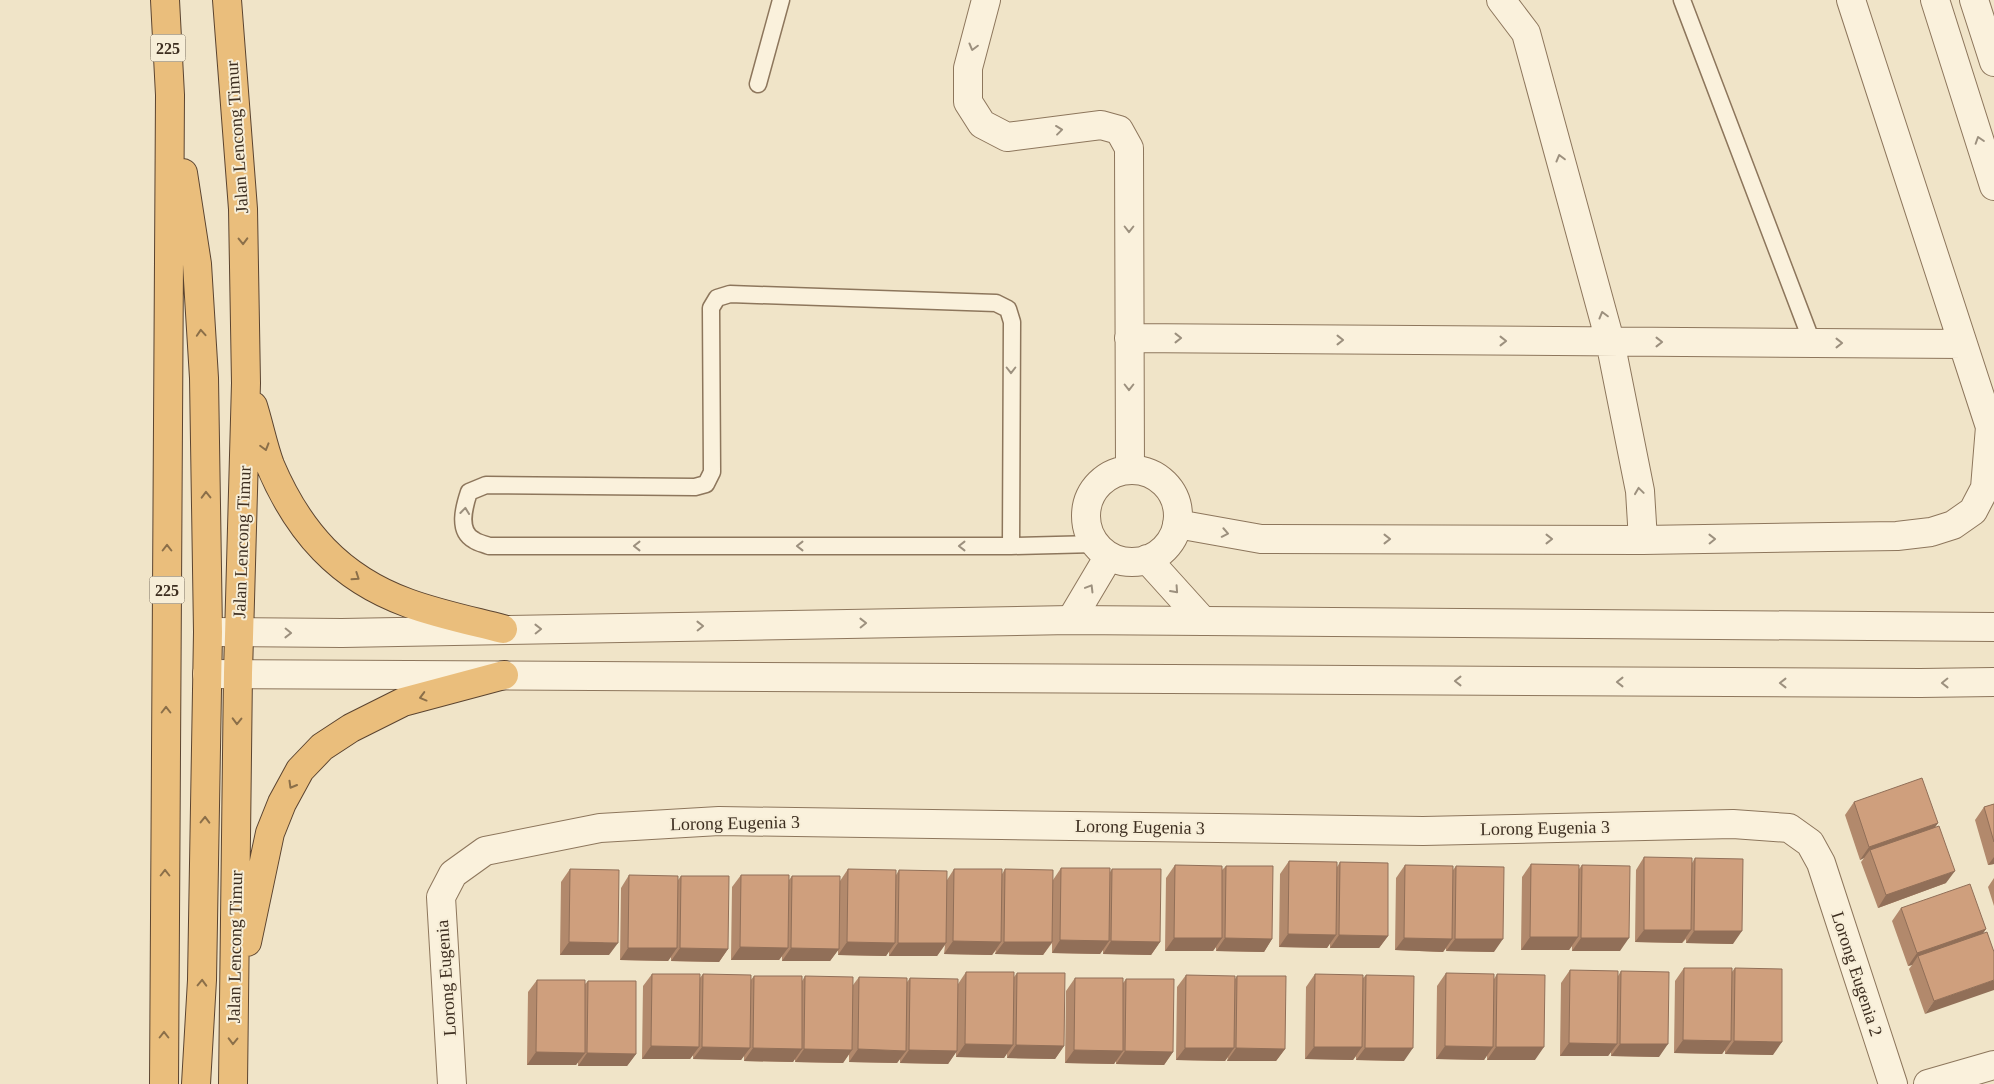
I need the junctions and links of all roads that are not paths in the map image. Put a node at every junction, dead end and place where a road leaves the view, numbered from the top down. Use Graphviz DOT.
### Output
graph roads {
  1 [pos="165,0"];
  2 [pos="227,0"];
  3 [pos="781,0"];
  4 [pos="986,0"];
  5 [pos="1501,0"];
  6 [pos="1682,0"];
  7 [pos="1850,0"];
  8 [pos="1934,0"];
  9 [pos="1974,0"];
  10 [pos="1994,62"];
  11 [pos="758,84"];
  12 [pos="170,95"];
  13 [pos="1994,186"];
  14 [pos="1129,338"];
  15 [pos="1610,341"];
  16 [pos="1812,342"];
  17 [pos="1963,344"];
  18 [pos="246,383"];
  19 [pos="1130,470"];
  20 [pos="1177,524"];
  21 [pos="1643,540"];
  22 [pos="1011,546"];
  23 [pos="1103,550"];
  24 [pos="1147,558"];
  25 [pos="1071,620"];
  26 [pos="1203,621"];
  27 [pos="1994,627"];
  28 [pos="503,629"];
  29 [pos="208,632"];
  30 [pos="239,632"];
  31 [pos="238,673"];
  32 [pos="207,674"];
  33 [pos="504,675"];
  34 [pos="1994,682"];
  35 [pos="1821,863"];
  36 [pos="453,874"];
  37 [pos="234,1003"];
  38 [pos="1994,1065"];
  39 [pos="164,1084"];
  40 [pos="196,1084"];
  41 [pos="233,1084"];
  42 [pos="452,1084"];
  43 [pos="1893,1084"];
  44 [pos="1928,1084"];
  1 -- 12 [label="highway, 225"];
  2 -- 18 [label="highway, Jalan Lencong Timur, one-way"];
  3 -- 11 [label="lane"];
  4 -- 14 [label="street, one-way"];
  15 -- 5 [label="street, one-way"];
  6 -- 16 [label="lane"];
  7 -- 17 [label="street"];
  13 -- 8 [label="street, one-way"];
  9 -- 10 [label="street"];
  29 -- 12 [label="highway, 225, one-way"];
  39 -- 12 [label="highway, 225, one-way"];
  14 -- 15 [label="street, one-way"];
  14 -- 19 [label="street, one-way"];
  15 -- 16 [label="street, one-way"];
  21 -- 15 [label="street, one-way"];
  16 -- 17 [label="street, one-way"];
  21 -- 17 [label="street, one-way"];
  18 -- 28 [label="highway, one-way"];
  18 -- 30 [label="highway, Jalan Lencong Timur"];
  19 -- 20 [label="street"];
  19 -- 23 [label="street"];
  20 -- 21 [label="street, one-way"];
  20 -- 24 [label="street"];
  22 -- 22 [label="lane, one-way"];
  22 -- 23 [label="lane"];
  23 -- 24 [label="street"];
  25 -- 23 [label="street, one-way"];
  24 -- 26 [label="street, one-way"];
  25 -- 26 [label="street"];
  28 -- 25 [label="street, one-way"];
  26 -- 27 [label="street"];
  30 -- 28 [label="street, one-way"];
  29 -- 30 [label="street"];
  29 -- 32 [label="highway, 225"];
  30 -- 31 [label="highway, Jalan Lencong Timur"];
  31 -- 32 [label="street"];
  31 -- 33 [label="street"];
  31 -- 37 [label="highway, Jalan Lencong Timur, one-way"];
  40 -- 32 [label="highway, 225, one-way"];
  34 -- 33 [label="street, one-way"];
  33 -- 37 [label="highway, one-way"];
  35 -- 36 [label="street, Lorong Eugenia 3"];
  35 -- 43 [label="street, Lorong Eugenia 2"];
  36 -- 42 [label="street, Lorong Eugenia"];
  37 -- 41 [label="highway, Jalan Lencong Timur, one-way"];
  38 -- 44 [label="street"];
}
